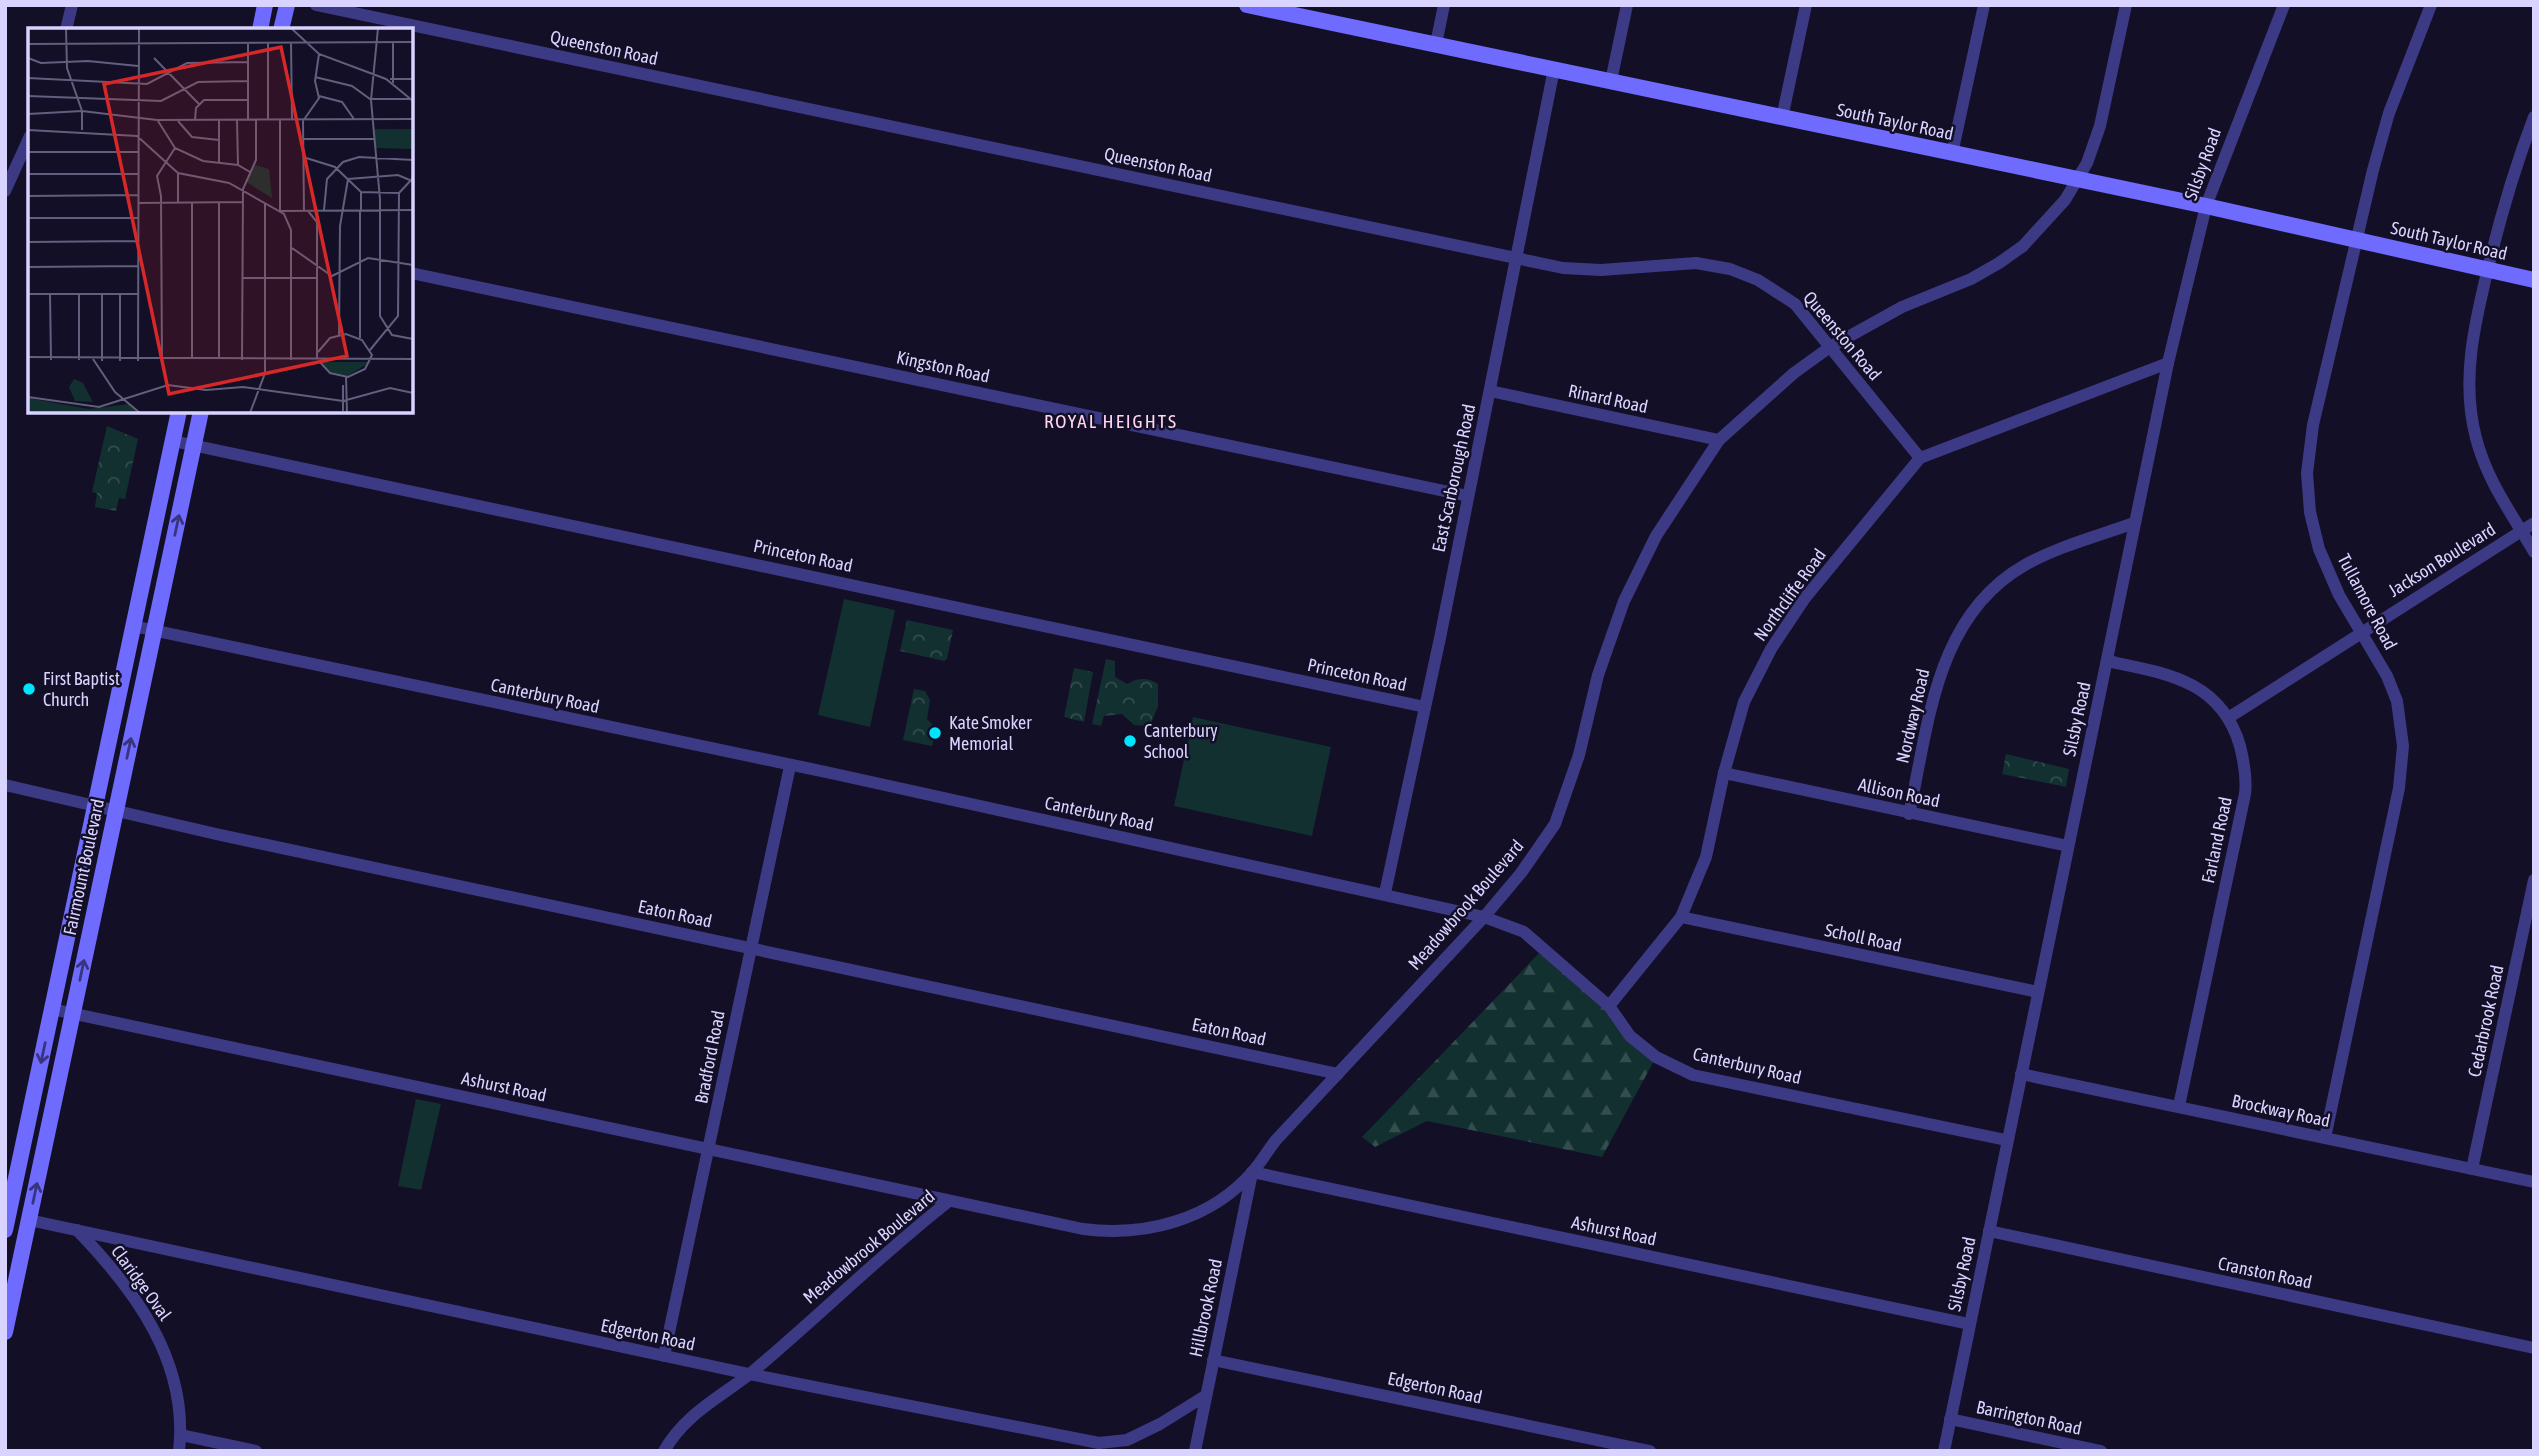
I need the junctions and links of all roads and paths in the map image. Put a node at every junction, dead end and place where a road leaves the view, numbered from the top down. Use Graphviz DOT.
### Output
graph roads {
  1 [pos="72,5"];
  2 [pos="265,5"];
  3 [pos="286,5"];
  4 [pos="316,5"];
  5 [pos="1249,5"];
  6 [pos="1444,5"];
  7 [pos="1627,5"];
  8 [pos="1806,5"];
  9 [pos="1984,5"];
  10 [pos="2126,5"];
  11 [pos="2284,5"];
  12 [pos="2431,5"];
  13 [pos="66,28"];
  14 [pos="260,28"];
  15 [pos="281,28"];
  16 [pos="1436,44"];
  17 [pos="1554,69"];
  18 [pos="1611,81"];
  19 [pos="2534,117"];
  20 [pos="1782,118"];
  21 [pos="28,140"];
  22 [pos="1952,154"];
  23 [pos="2078,180"];
  24 [pos="5,191"];
  25 [pos="2206,206"];
  26 [pos="2355,239"];
  27 [pos="1518,258"];
  28 [pos="2488,269"];
  29 [pos="413,273"];
  30 [pos="2534,281"];
  31 [pos="1830,347"];
  32 [pos="2168,363"];
  33 [pos="1490,391"];
  34 [pos="179,413"];
  35 [pos="201,413"];
  36 [pos="1719,440"];
  37 [pos="173,441"];
  38 [pos="194,445"];
  39 [pos="1920,458"];
  40 [pos="1468,496"];
  41 [pos="2134,523"];
  42 [pos="2534,523"];
  43 [pos="2521,531"];
  44 [pos="2534,552"];
  45 [pos="142,584"];
  46 [pos="164,585"];
  47 [pos="133,626"];
  48 [pos="154,631"];
  49 [pos="2361,632"];
  50 [pos="2107,662"];
  51 [pos="1425,708"];
  52 [pos="2228,718"];
  53 [pos="790,766"];
  54 [pos="1724,773"];
  55 [pos="5,785"];
  56 [pos="95,807"];
  57 [pos="116,812"];
  58 [pos="1909,814"];
  59 [pos="2068,846"];
  60 [pos="2534,880"];
  61 [pos="1385,893"];
  62 [pos="1485,917"];
  63 [pos="1681,917"];
  64 [pos="750,947"];
  65 [pos="2038,992"];
  66 [pos="1609,1006"];
  67 [pos="52,1009"];
  68 [pos="73,1014"];
  69 [pos="1338,1074"];
  70 [pos="2021,1074"];
  71 [pos="2179,1106"];
  72 [pos="2325,1138"];
  73 [pos="2006,1140"];
  74 [pos="710,1148"];
  75 [pos="2472,1169"];
  76 [pos="1252,1172"];
  77 [pos="2534,1182"];
  78 [pos="949,1201"];
  79 [pos="29,1220"];
  80 [pos="5,1230"];
  81 [pos="76,1230"];
  82 [pos="1989,1231"];
  83 [pos="1969,1324"];
  84 [pos="5,1332"];
  85 [pos="2534,1348"];
  86 [pos="664,1356"];
  87 [pos="1213,1360"];
  88 [pos="749,1374"];
  89 [pos="1205,1396"];
  90 [pos="1950,1419"];
  91 [pos="181,1435"];
  92 [pos="1631,1449"];
  93 [pos="179,1451"];
  94 [pos="256,1451"];
  95 [pos="664,1451"];
  96 [pos="1195,1451"];
  97 [pos="1650,1451"];
  98 [pos="1944,1451"];
  99 [pos="2101,1451"];
  1 -- 13 [label="street"];
  2 -- 14 [label="main road"];
  3 -- 15 [label="main road"];
  4 -- 27 [label="street, Queenston Road"];
  5 -- 16 [label="main road, South Taylor Road"];
  6 -- 16 [label="street"];
  7 -- 18 [label="street"];
  8 -- 20 [label="street"];
  9 -- 22 [label="street"];
  10 -- 23 [label="street, Meadowbrook Boulevard"];
  11 -- 25 [label="street, Silsby Road"];
  12 -- 26 [label="street, Tullamore Road"];
  16 -- 17 [label="main road, South Taylor Road"];
  17 -- 18 [label="main road, South Taylor Road"];
  17 -- 27 [label="street, East Scarborough Road"];
  18 -- 20 [label="main road, South Taylor Road"];
  19 -- 28 [label="street"];
  20 -- 22 [label="main road, South Taylor Road"];
  21 -- 24 [label="street"];
  22 -- 23 [label="main road, South Taylor Road"];
  23 -- 25 [label="main road, South Taylor Road"];
  23 -- 31 [label="street, Meadowbrook Boulevard"];
  25 -- 26 [label="main road, South Taylor Road"];
  25 -- 32 [label="street, Silsby Road"];
  26 -- 28 [label="main road, South Taylor Road"];
  26 -- 49 [label="street, Tullamore Road"];
  27 -- 31 [label="street, Queenston Road"];
  27 -- 33 [label="street, East Scarborough Road"];
  28 -- 30 [label="main road, South Taylor Road"];
  28 -- 43 [label="street"];
  29 -- 40 [label="street, Kingston Road"];
  31 -- 36 [label="street, Meadowbrook Boulevard"];
  31 -- 39 [label="street, Queenston Road"];
  32 -- 39 [label="street, Northcliffe Road"];
  32 -- 41 [label="street, Silsby Road"];
  33 -- 36 [label="street, Rinard Road"];
  33 -- 40 [label="street, East Scarborough Road"];
  34 -- 37 [label="main road, Fairmount Boulevard"];
  35 -- 38 [label="main road, Fairmount Boulevard"];
  36 -- 62 [label="street, Meadowbrook Boulevard"];
  37 -- 38 [label="street, Princeton Road"];
  37 -- 45 [label="main road, Fairmount Boulevard"];
  46 -- 38 [label="main road, Fairmount Boulevard, one-way"];
  38 -- 51 [label="street, Princeton Road"];
  39 -- 54 [label="street, Northcliffe Road"];
  40 -- 51 [label="street, East Scarborough Road"];
  41 -- 50 [label="street, Silsby Road"];
  41 -- 58 [label="street, Nordway Road"];
  42 -- 43 [label="street, Jackson Boulevard"];
  43 -- 44 [label="street"];
  43 -- 49 [label="street, Jackson Boulevard"];
  45 -- 46 [label="main road"];
  45 -- 47 [label="main road, Fairmount Boulevard"];
  46 -- 48 [label="main road, Fairmount Boulevard"];
  47 -- 48 [label="street, Canterbury Road"];
  47 -- 56 [label="main road, Fairmount Boulevard"];
  48 -- 53 [label="street, Canterbury Road"];
  57 -- 48 [label="main road, Fairmount Boulevard, one-way"];
  49 -- 52 [label="street, Jackson Boulevard"];
  49 -- 72 [label="street, Tullamore Road"];
  50 -- 52 [label="street, Farland Road"];
  50 -- 59 [label="street, Silsby Road"];
  51 -- 61 [label="street, East Scarborough Road"];
  52 -- 71 [label="street, Farland Road"];
  53 -- 61 [label="street, Canterbury Road"];
  53 -- 64 [label="street, Bradford Road"];
  54 -- 58 [label="street, Allison Road"];
  54 -- 63 [label="street, Northcliffe Road"];
  55 -- 56 [label="street, Eaton Road"];
  56 -- 57 [label="street, Eaton Road"];
  56 -- 67 [label="main road, Fairmount Boulevard"];
  57 -- 64 [label="street, Eaton Road"];
  68 -- 57 [label="main road, Fairmount Boulevard, one-way"];
  58 -- 59 [label="street, Allison Road"];
  59 -- 65 [label="street, Silsby Road"];
  60 -- 75 [label="street, Cedarbrook Road"];
  61 -- 62 [label="street, Canterbury Road"];
  62 -- 66 [label="street, Canterbury Road"];
  62 -- 69 [label="street, Meadowbrook Boulevard"];
  63 -- 65 [label="street, Scholl Road"];
  63 -- 66 [label="street, Northcliffe Road"];
  64 -- 69 [label="street, Eaton Road"];
  64 -- 74 [label="street, Bradford Road"];
  65 -- 70 [label="street, Silsby Road"];
  66 -- 73 [label="street, Canterbury Road"];
  67 -- 68 [label="street, Ashurst Road"];
  67 -- 80 [label="main road, Fairmount Boulevard, one-way"];
  68 -- 74 [label="street, Ashurst Road"];
  79 -- 68 [label="main road, Fairmount Boulevard, one-way"];
  69 -- 76 [label="street, Meadowbrook Boulevard"];
  70 -- 71 [label="street, Brockway Road"];
  70 -- 73 [label="street, Silsby Road"];
  71 -- 72 [label="street, Brockway Road"];
  72 -- 75 [label="street, Brockway Road"];
  73 -- 82 [label="street, Silsby Road"];
  74 -- 78 [label="street, Ashurst Road"];
  74 -- 86 [label="street, Bradford Road"];
  75 -- 77 [label="street, Brockway Road"];
  76 -- 78 [label="street, Meadowbrook Boulevard"];
  76 -- 83 [label="street, Ashurst Road"];
  76 -- 87 [label="street, Hillbrook Road"];
  78 -- 88 [label="street, Meadowbrook Boulevard"];
  79 -- 81 [label="street"];
  79 -- 84 [label="main road, Fairmount Boulevard"];
  81 -- 86 [label="street, Edgerton Road"];
  81 -- 91 [label="street, Claridge Oval"];
  82 -- 83 [label="street, Silsby Road"];
  82 -- 85 [label="street, Cranston Road"];
  83 -- 90 [label="street, Silsby Road"];
  86 -- 88 [label="street, Edgerton Road"];
  87 -- 89 [label="street, Hillbrook Road"];
  87 -- 92 [label="street, Edgerton Road"];
  88 -- 89 [label="street, Edgerton Road"];
  88 -- 95 [label="street, Meadowbrook Boulevard"];
  89 -- 96 [label="street, Hillbrook Road"];
  90 -- 98 [label="street, Silsby Road"];
  90 -- 99 [label="street, Barrington Road"];
  91 -- 93 [label="street, Claridge Oval"];
  91 -- 94 [label="street"];
  92 -- 97 [label="street, Edgerton Road"];
}
